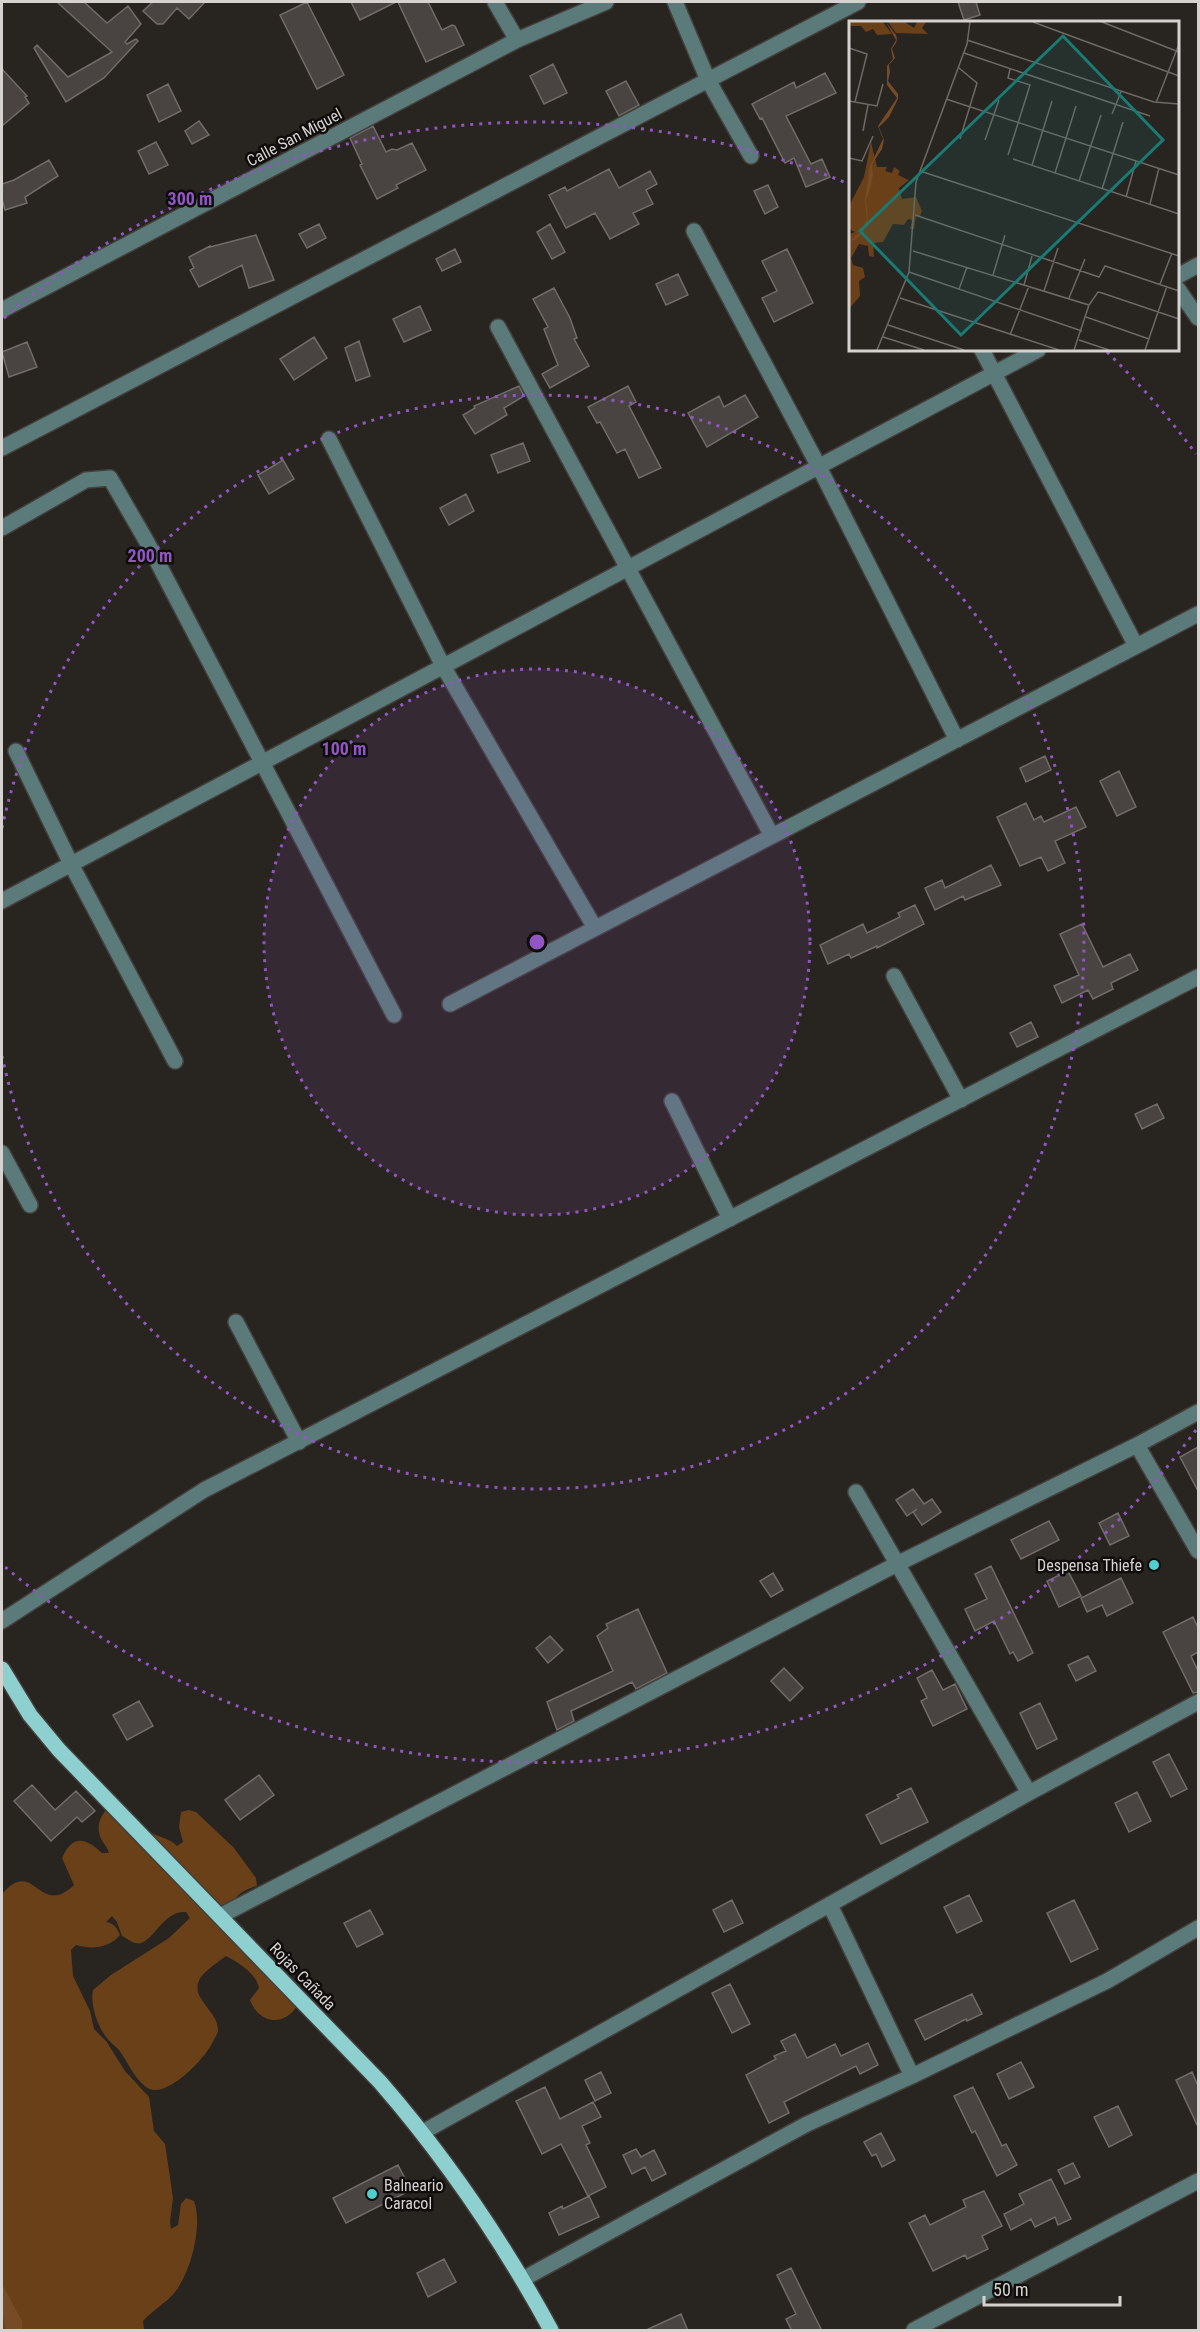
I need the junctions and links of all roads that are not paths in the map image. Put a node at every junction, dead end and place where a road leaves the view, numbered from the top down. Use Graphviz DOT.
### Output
graph roads {
  1 [pos="495,2"];
  2 [pos="606,2"];
  3 [pos="675,2"];
  4 [pos="858,2"];
  5 [pos="517,40"];
  6 [pos="708,80"];
  7 [pos="751,156"];
  8 [pos="694,231"];
  9 [pos="1198,265"];
  10 [pos="1179,275"];
  11 [pos="1179,290"];
  12 [pos="2,310"];
  13 [pos="1198,318"];
  14 [pos="498,327"];
  15 [pos="983,351"];
  16 [pos="1036,351"];
  17 [pos="995,373"];
  18 [pos="329,439"];
  19 [pos="2,448"];
  20 [pos="819,467"];
  21 [pos="2,528"];
  22 [pos="628,567"];
  23 [pos="1198,614"];
  24 [pos="1136,646"];
  25 [pos="443,666"];
  26 [pos="957,740"];
  27 [pos="16,751"];
  28 [pos="263,762"];
  29 [pos="772,836"];
  30 [pos="71,864"];
  31 [pos="2,901"];
  32 [pos="595,928"];
  33 [pos="894,976"];
  34 [pos="1198,977"];
  35 [pos="450,1004"];
  36 [pos="394,1015"];
  37 [pos="175,1061"];
  38 [pos="961,1100"];
  39 [pos="672,1101"];
  40 [pos="2,1153"];
  41 [pos="30,1205"];
  42 [pos="730,1219"];
  43 [pos="236,1322"];
  44 [pos="1198,1412"];
  45 [pos="299,1442"];
  46 [pos="1137,1445"];
  47 [pos="856,1492"];
  48 [pos="1198,1551"];
  49 [pos="897,1564"];
  50 [pos="2,1621"];
  51 [pos="2,1669"];
  52 [pos="1198,1702"];
  53 [pos="1029,1793"];
  54 [pos="830,1905"];
  55 [pos="220,1916"];
  56 [pos="1198,1928"];
  57 [pos="912,2076"];
  58 [pos="423,2132"];
  59 [pos="1198,2181"];
  60 [pos="523,2279"];
  61 [pos="551,2331"];
  62 [pos="914,2331"];
  1 -- 5 [label="street"];
  2 -- 5 [label="street, Calle San Miguel"];
  3 -- 6 [label="street"];
  4 -- 6 [label="street"];
  5 -- 12 [label="street, Calle San Miguel"];
  6 -- 7 [label="street"];
  6 -- 19 [label="street"];
  8 -- 20 [label="street"];
  9 -- 10 [label="street"];
  11 -- 13 [label="street"];
  14 -- 22 [label="street"];
  15 -- 17 [label="street"];
  16 -- 17 [label="street"];
  17 -- 20 [label="street"];
  17 -- 24 [label="street"];
  18 -- 25 [label="street"];
  20 -- 22 [label="street"];
  20 -- 26 [label="street"];
  21 -- 28 [label="street"];
  22 -- 25 [label="street"];
  22 -- 29 [label="street"];
  23 -- 24 [label="street"];
  24 -- 26 [label="street"];
  25 -- 28 [label="street"];
  25 -- 32 [label="street"];
  26 -- 29 [label="street"];
  27 -- 30 [label="street"];
  28 -- 30 [label="street"];
  28 -- 36 [label="street"];
  29 -- 32 [label="street"];
  30 -- 31 [label="street"];
  30 -- 37 [label="street"];
  32 -- 35 [label="street"];
  33 -- 38 [label="street"];
  34 -- 38 [label="street"];
  38 -- 42 [label="street"];
  39 -- 42 [label="street"];
  40 -- 41 [label="street"];
  42 -- 45 [label="street"];
  43 -- 45 [label="street"];
  44 -- 46 [label="street"];
  45 -- 50 [label="street"];
  46 -- 48 [label="street"];
  46 -- 49 [label="street"];
  47 -- 49 [label="street"];
  49 -- 53 [label="street"];
  49 -- 55 [label="street"];
  51 -- 55 [label="main road, Rojas Cañada"];
  52 -- 53 [label="street"];
  53 -- 54 [label="street"];
  54 -- 57 [label="street"];
  54 -- 58 [label="street"];
  55 -- 58 [label="main road, Rojas Cañada"];
  56 -- 57 [label="street"];
  57 -- 60 [label="street"];
  58 -- 60 [label="main road, Rojas Cañada"];
  59 -- 62 [label="street"];
  60 -- 61 [label="main road, Rojas Cañada"];
}
